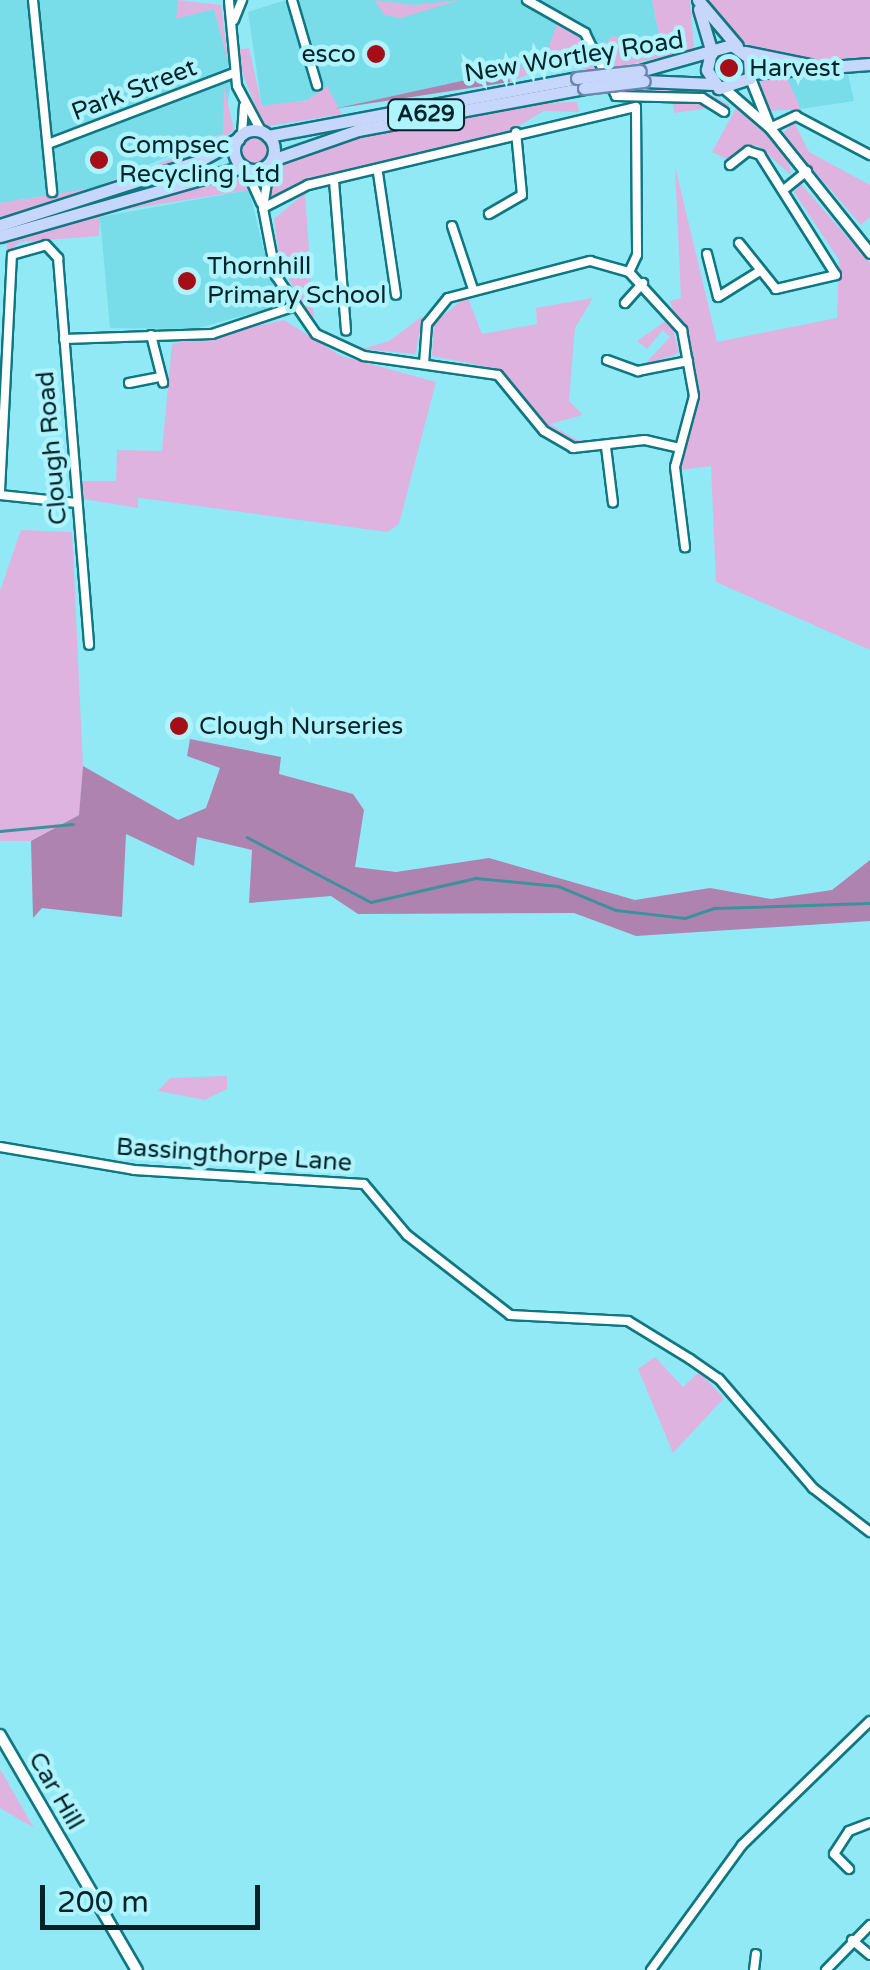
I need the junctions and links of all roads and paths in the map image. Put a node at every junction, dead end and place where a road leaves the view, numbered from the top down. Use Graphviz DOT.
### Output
graph roads {
  1 [pos="33,0"];
  2 [pos="229,0"];
  3 [pos="242,0"];
  4 [pos="292,0"];
  5 [pos="527,0"];
  6 [pos="698,0"];
  7 [pos="233,25"];
  8 [pos="741,49"];
  9 [pos="711,54"];
  10 [pos="870,64"];
  11 [pos="845,68"];
  12 [pos="234,73"];
  13 [pos="750,75"];
  14 [pos="642,76"];
  15 [pos="581,83"];
  16 [pos="713,84"];
  17 [pos="317,85"];
  18 [pos="726,90"];
  19 [pos="244,106"];
  20 [pos="724,112"];
  21 [pos="770,128"];
  22 [pos="516,132"];
  23 [pos="265,134"];
  24 [pos="240,137"];
  25 [pos="48,144"];
  26 [pos="870,155"];
  27 [pos="271,161"];
  28 [pos="730,164"];
  29 [pos="244,168"];
  30 [pos="807,171"];
  31 [pos="378,173"];
  32 [pos="334,181"];
  33 [pos="786,188"];
  34 [pos="52,192"];
  35 [pos="263,208"];
  36 [pos="489,214"];
  37 [pos="0,225"];
  38 [pos="452,226"];
  39 [pos="0,236"];
  40 [pos="740,243"];
  41 [pos="870,253"];
  42 [pos="707,254"];
  43 [pos="760,271"];
  44 [pos="628,272"];
  45 [pos="643,283"];
  46 [pos="473,289"];
  47 [pos="396,295"];
  48 [pos="626,303"];
  49 [pos="292,307"];
  50 [pos="346,331"];
  51 [pos="150,335"];
  52 [pos="64,339"];
  53 [pos="607,360"];
  54 [pos="688,361"];
  55 [pos="424,364"];
  56 [pos="129,383"];
  57 [pos="606,448"];
  58 [pos="679,448"];
  59 [pos="0,493"];
  60 [pos="77,503"];
  61 [pos="613,503"];
  62 [pos="686,547"];
  63 [pos="89,646"];
  64 [pos="0,1146"];
  65 [pos="870,1532"];
  66 [pos="870,1721"];
  67 [pos="0,1735"];
  68 [pos="870,1823"];
  69 [pos="849,1869"];
  70 [pos="870,1924"];
  71 [pos="852,1940"];
  72 [pos="756,1954"];
  73 [pos="870,1954"];
  74 [pos="137,1970"];
  75 [pos="651,1970"];
  76 [pos="754,1970"];
  77 [pos="826,1970"];
  1 -- 25 [label="street"];
  2 -- 3 [label="street"];
  2 -- 7 [label="street"];
  3 -- 7 [label="street"];
  4 -- 17 [label="street"];
  5 -- 20 [label="street"];
  6 -- 8 [label="main road"];
  6 -- 9 [label="main road"];
  7 -- 12 [label="street"];
  8 -- 9 [label="main road, A629"];
  8 -- 11 [label="main road, A629"];
  8 -- 13 [label="main road"];
  9 -- 14 [label="main road, New Wortley Road / A629"];
  9 -- 16 [label="main road"];
  10 -- 11 [label="main road, A629"];
  11 -- 13 [label="main road, A629"];
  12 -- 19 [label="street"];
  12 -- 25 [label="street, Park Street"];
  13 -- 18 [label="main road, A629"];
  13 -- 21 [label="street"];
  14 -- 15 [label="main road, New Wortley Road / A629, bridge"];
  14 -- 16 [label="main road, New Wortley Road / A629"];
  15 -- 23 [label="main road, New Wortley Road / A629"];
  15 -- 27 [label="main road, New Wortley Road / A629"];
  16 -- 18 [label="main road, A629"];
  18 -- 21 [label="street"];
  19 -- 23 [label="street"];
  19 -- 24 [label="street"];
  21 -- 26 [label="street"];
  21 -- 30 [label="street"];
  22 -- 31 [label="street"];
  22 -- 36 [label="street"];
  22 -- 44 [label="street"];
  23 -- 24 [label="main road, A629"];
  23 -- 27 [label="main road"];
  24 -- 29 [label="main road"];
  24 -- 37 [label="main road, A629"];
  25 -- 34 [label="street"];
  27 -- 29 [label="main road, A629"];
  27 -- 35 [label="street"];
  28 -- 33 [label="street"];
  29 -- 35 [label="street"];
  29 -- 39 [label="main road, A629"];
  30 -- 33 [label="street"];
  30 -- 41 [label="street"];
  31 -- 32 [label="street"];
  31 -- 47 [label="street"];
  32 -- 35 [label="street"];
  32 -- 50 [label="street"];
  33 -- 43 [label="street"];
  35 -- 49 [label="street"];
  38 -- 46 [label="street"];
  40 -- 43 [label="street"];
  42 -- 43 [label="street"];
  44 -- 45 [label="street"];
  44 -- 46 [label="street"];
  45 -- 48 [label="street"];
  45 -- 54 [label="street"];
  46 -- 55 [label="street"];
  49 -- 51 [label="street"];
  49 -- 55 [label="street"];
  51 -- 52 [label="street"];
  51 -- 56 [label="street"];
  52 -- 59 [label="street, Clough Road"];
  52 -- 60 [label="street, Clough Road"];
  53 -- 54 [label="street"];
  54 -- 58 [label="street"];
  55 -- 57 [label="street"];
  57 -- 58 [label="street"];
  57 -- 61 [label="street"];
  58 -- 62 [label="street"];
  59 -- 60 [label="street"];
  60 -- 63 [label="street, Clough Road"];
  64 -- 65 [label="street, Bassingthorpe Lane"];
  66 -- 75 [label="street"];
  67 -- 74 [label="main road, Car Hill"];
  68 -- 69 [label="street"];
  70 -- 71 [label="street"];
  71 -- 73 [label="street"];
  71 -- 77 [label="street"];
  72 -- 76 [label="street"];
}
